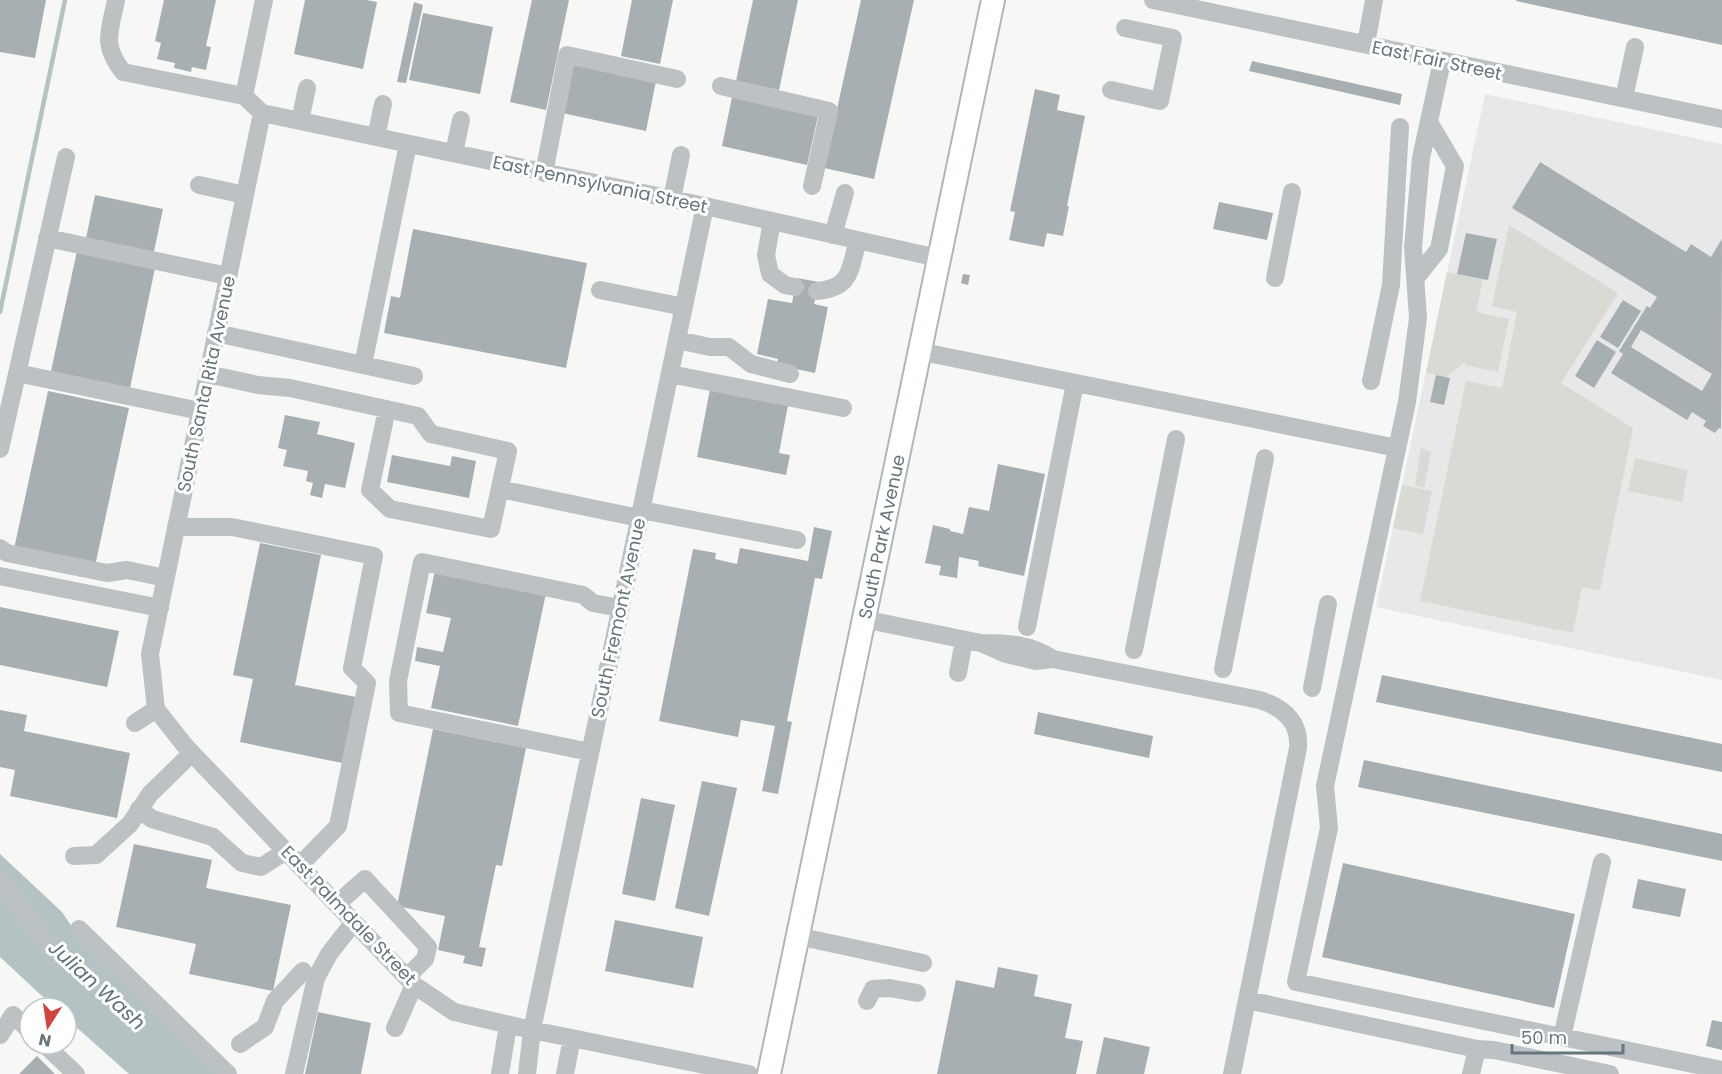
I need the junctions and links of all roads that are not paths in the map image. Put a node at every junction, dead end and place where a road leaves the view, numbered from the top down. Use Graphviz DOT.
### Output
graph roads {
  1 [pos="116,0"];
  2 [pos="264,0"];
  3 [pos="993,0"];
  4 [pos="1153,0"];
  5 [pos="1374,0"];
  6 [pos="1180,6"];
  7 [pos="1125,28"];
  8 [pos="1173,38"];
  9 [pos="1366,44"];
  10 [pos="1635,48"];
  11 [pos="1443,61"];
  12 [pos="677,79"];
  13 [pos="721,86"];
  14 [pos="307,88"];
  15 [pos="1111,90"];
  16 [pos="244,96"];
  17 [pos="1624,98"];
  18 [pos="383,104"];
  19 [pos="262,113"];
  20 [pos="1722,119"];
  21 [pos="461,120"];
  22 [pos="300,121"];
  23 [pos="1429,122"];
  24 [pos="1400,127"];
  25 [pos="376,137"];
  26 [pos="408,144"];
  27 [pos="454,153"];
  28 [pos="681,155"];
  29 [pos="66,157"];
  30 [pos="544,172"];
  31 [pos="199,185"];
  32 [pos="812,186"];
  33 [pos="1292,192"];
  34 [pos="845,194"];
  35 [pos="245,195"];
  36 [pos="672,200"];
  37 [pos="705,206"];
  38 [pos="772,221"];
  39 [pos="833,235"];
  40 [pos="47,238"];
  41 [pos="858,240"];
  42 [pos="938,258"];
  43 [pos="228,276"];
  44 [pos="1275,278"];
  45 [pos="1415,279"];
  46 [pos="795,287"];
  47 [pos="600,290"];
  48 [pos="817,291"];
  49 [pos="684,307"];
  50 [pos="216,333"];
  51 [pos="677,340"];
  52 [pos="918,351"];
  53 [pos="363,365"];
  54 [pos="17,374"];
  55 [pos="208,374"];
  56 [pos="670,374"];
  57 [pos="790,374"];
  58 [pos="414,376"];
  59 [pos="1371,381"];
  60 [pos="1075,383"];
  61 [pos="843,408"];
  62 [pos="387,409"];
  63 [pos="200,411"];
  64 [pos="1176,439"];
  65 [pos="1397,448"];
  66 [pos="0,449"];
  67 [pos="1265,458"];
  68 [pos="500,489"];
  69 [pos="640,514"];
  70 [pos="176,528"];
  71 [pos="797,540"];
  72 [pos="0,548"];
  73 [pos="0,576"];
  74 [pos="166,578"];
  75 [pos="1328,604"];
  76 [pos="160,608"];
  77 [pos="620,608"];
  78 [pos="863,619"];
  79 [pos="1027,627"];
  80 [pos="973,642"];
  81 [pos="1134,650"];
  82 [pos="1223,669"];
  83 [pos="958,674"];
  84 [pos="1312,688"];
  85 [pos="156,709"];
  86 [pos="135,723"];
  87 [pos="590,752"];
  88 [pos="192,753"];
  89 [pos="139,809"];
  90 [pos="286,851"];
  91 [pos="74,856"];
  92 [pos="1602,862"];
  93 [pos="300,865"];
  94 [pos="0,878"];
  95 [pos="337,904"];
  96 [pos="354,922"];
  97 [pos="79,929"];
  98 [pos="797,936"];
  99 [pos="49,948"];
  100 [pos="923,963"];
  101 [pos="303,972"];
  102 [pos="411,981"];
  103 [pos="917,993"];
  104 [pos="1247,1000"];
  105 [pos="867,1001"];
  106 [pos="18,1019"];
  107 [pos="507,1025"];
  108 [pos="395,1028"];
  109 [pos="532,1030"];
  110 [pos="0,1035"];
  111 [pos="1562,1037"];
  112 [pos="572,1038"];
  113 [pos="240,1044"];
  114 [pos="1477,1049"];
  115 [pos="57,1056"];
  116 [pos="705,1070"];
  117 [pos="1722,1070"];
  118 [pos="76,1074"];
  119 [pos="228,1074"];
  120 [pos="294,1074"];
  121 [pos="500,1074"];
  122 [pos="527,1074"];
  123 [pos="565,1074"];
  124 [pos="749,1074"];
  125 [pos="769,1074"];
  126 [pos="1232,1074"];
  127 [pos="1471,1074"];
  128 [pos="1610,1074"];
  1 -- 16 [label="street"];
  2 -- 16 [label="street"];
  3 -- 42 [label="main road, South Park Avenue"];
  4 -- 6 [label="street, East Fair Street"];
  5 -- 9 [label="street"];
  6 -- 8 [label="street"];
  6 -- 9 [label="street, East Fair Street"];
  7 -- 8 [label="street"];
  8 -- 15 [label="street"];
  9 -- 11 [label="street, East Fair Street"];
  10 -- 17 [label="street"];
  11 -- 17 [label="street, East Fair Street"];
  11 -- 23 [label="street"];
  12 -- 30 [label="street"];
  13 -- 32 [label="street"];
  14 -- 22 [label="street"];
  16 -- 19 [label="street"];
  17 -- 20 [label="street, East Fair Street"];
  18 -- 25 [label="street"];
  19 -- 22 [label="street, East Pennsylvania Street"];
  19 -- 35 [label="street, South Santa Rita Avenue"];
  21 -- 27 [label="street"];
  22 -- 25 [label="street, East Pennsylvania Street"];
  23 -- 45 [label="street"];
  23 -- 45 [label="street"];
  24 -- 59 [label="street"];
  25 -- 26 [label="street, East Pennsylvania Street"];
  26 -- 27 [label="street, East Pennsylvania Street"];
  26 -- 53 [label="street"];
  27 -- 30 [label="street, East Pennsylvania Street"];
  28 -- 36 [label="street"];
  29 -- 40 [label="street"];
  30 -- 36 [label="street, East Pennsylvania Street"];
  31 -- 35 [label="street"];
  33 -- 44 [label="street"];
  34 -- 39 [label="street"];
  35 -- 43 [label="street, South Santa Rita Avenue"];
  36 -- 37 [label="street, East Pennsylvania Street"];
  37 -- 38 [label="street, East Pennsylvania Street"];
  37 -- 49 [label="street, South Fremont Avenue"];
  38 -- 39 [label="street, East Pennsylvania Street"];
  38 -- 46 [label="street"];
  39 -- 41 [label="street, East Pennsylvania Street"];
  40 -- 43 [label="street"];
  40 -- 54 [label="street"];
  41 -- 42 [label="street, East Pennsylvania Street"];
  41 -- 48 [label="street"];
  42 -- 52 [label="main road, South Park Avenue"];
  43 -- 50 [label="street, South Santa Rita Avenue"];
  45 -- 65 [label="street"];
  47 -- 49 [label="street"];
  49 -- 51 [label="street, South Fremont Avenue"];
  50 -- 53 [label="street"];
  50 -- 55 [label="street, South Santa Rita Avenue"];
  51 -- 56 [label="street, South Fremont Avenue"];
  51 -- 57 [label="street"];
  52 -- 60 [label="street"];
  52 -- 78 [label="main road, South Park Avenue"];
  53 -- 58 [label="street"];
  54 -- 63 [label="street"];
  54 -- 66 [label="street"];
  55 -- 62 [label="street"];
  55 -- 63 [label="street, South Santa Rita Avenue"];
  56 -- 61 [label="street"];
  56 -- 69 [label="street, South Fremont Avenue"];
  60 -- 65 [label="street"];
  60 -- 79 [label="street"];
  62 -- 68 [label="street"];
  62 -- 68 [label="street"];
  63 -- 70 [label="street, South Santa Rita Avenue"];
  64 -- 81 [label="street"];
  65 -- 111 [label="street"];
  67 -- 82 [label="street"];
  68 -- 69 [label="street"];
  69 -- 71 [label="street"];
  69 -- 77 [label="street, South Fremont Avenue"];
  70 -- 74 [label="street, South Santa Rita Avenue"];
  70 -- 93 [label="street"];
  72 -- 74 [label="street"];
  73 -- 76 [label="street"];
  74 -- 76 [label="street, South Santa Rita Avenue"];
  75 -- 84 [label="street"];
  76 -- 85 [label="street, South Santa Rita Avenue"];
  77 -- 87 [label="street, South Fremont Avenue"];
  77 -- 87 [label="street"];
  78 -- 80 [label="street"];
  78 -- 98 [label="main road, South Park Avenue"];
  80 -- 83 [label="street"];
  80 -- 104 [label="street"];
  85 -- 86 [label="street"];
  85 -- 88 [label="street, East Palmdale Street"];
  87 -- 109 [label="street, South Fremont Avenue"];
  88 -- 89 [label="street"];
  88 -- 90 [label="street, East Palmdale Street"];
  89 -- 90 [label="street"];
  89 -- 91 [label="street"];
  90 -- 93 [label="street, East Palmdale Street"];
  92 -- 111 [label="street"];
  93 -- 95 [label="street, East Palmdale Street"];
  94 -- 99 [label="street"];
  95 -- 96 [label="street, East Palmdale Street"];
  95 -- 102 [label="street"];
  96 -- 102 [label="street, East Palmdale Street"];
  96 -- 120 [label="street"];
  97 -- 119 [label="street"];
  98 -- 100 [label="street"];
  98 -- 125 [label="main road, South Park Avenue"];
  101 -- 113 [label="street"];
  102 -- 107 [label="street, East Palmdale Street"];
  102 -- 108 [label="street"];
  103 -- 105 [label="street"];
  104 -- 114 [label="street"];
  104 -- 126 [label="street"];
  106 -- 110 [label="street"];
  107 -- 109 [label="street, East Palmdale Street"];
  107 -- 121 [label="street"];
  109 -- 112 [label="street, East Palmdale Street"];
  109 -- 122 [label="street, South Fremont Avenue"];
  111 -- 117 [label="street"];
  112 -- 116 [label="street, East Palmdale Street"];
  112 -- 123 [label="street"];
  114 -- 127 [label="street"];
  114 -- 128 [label="street"];
  115 -- 118 [label="street"];
  116 -- 124 [label="street, East Palmdale Street"];
}
